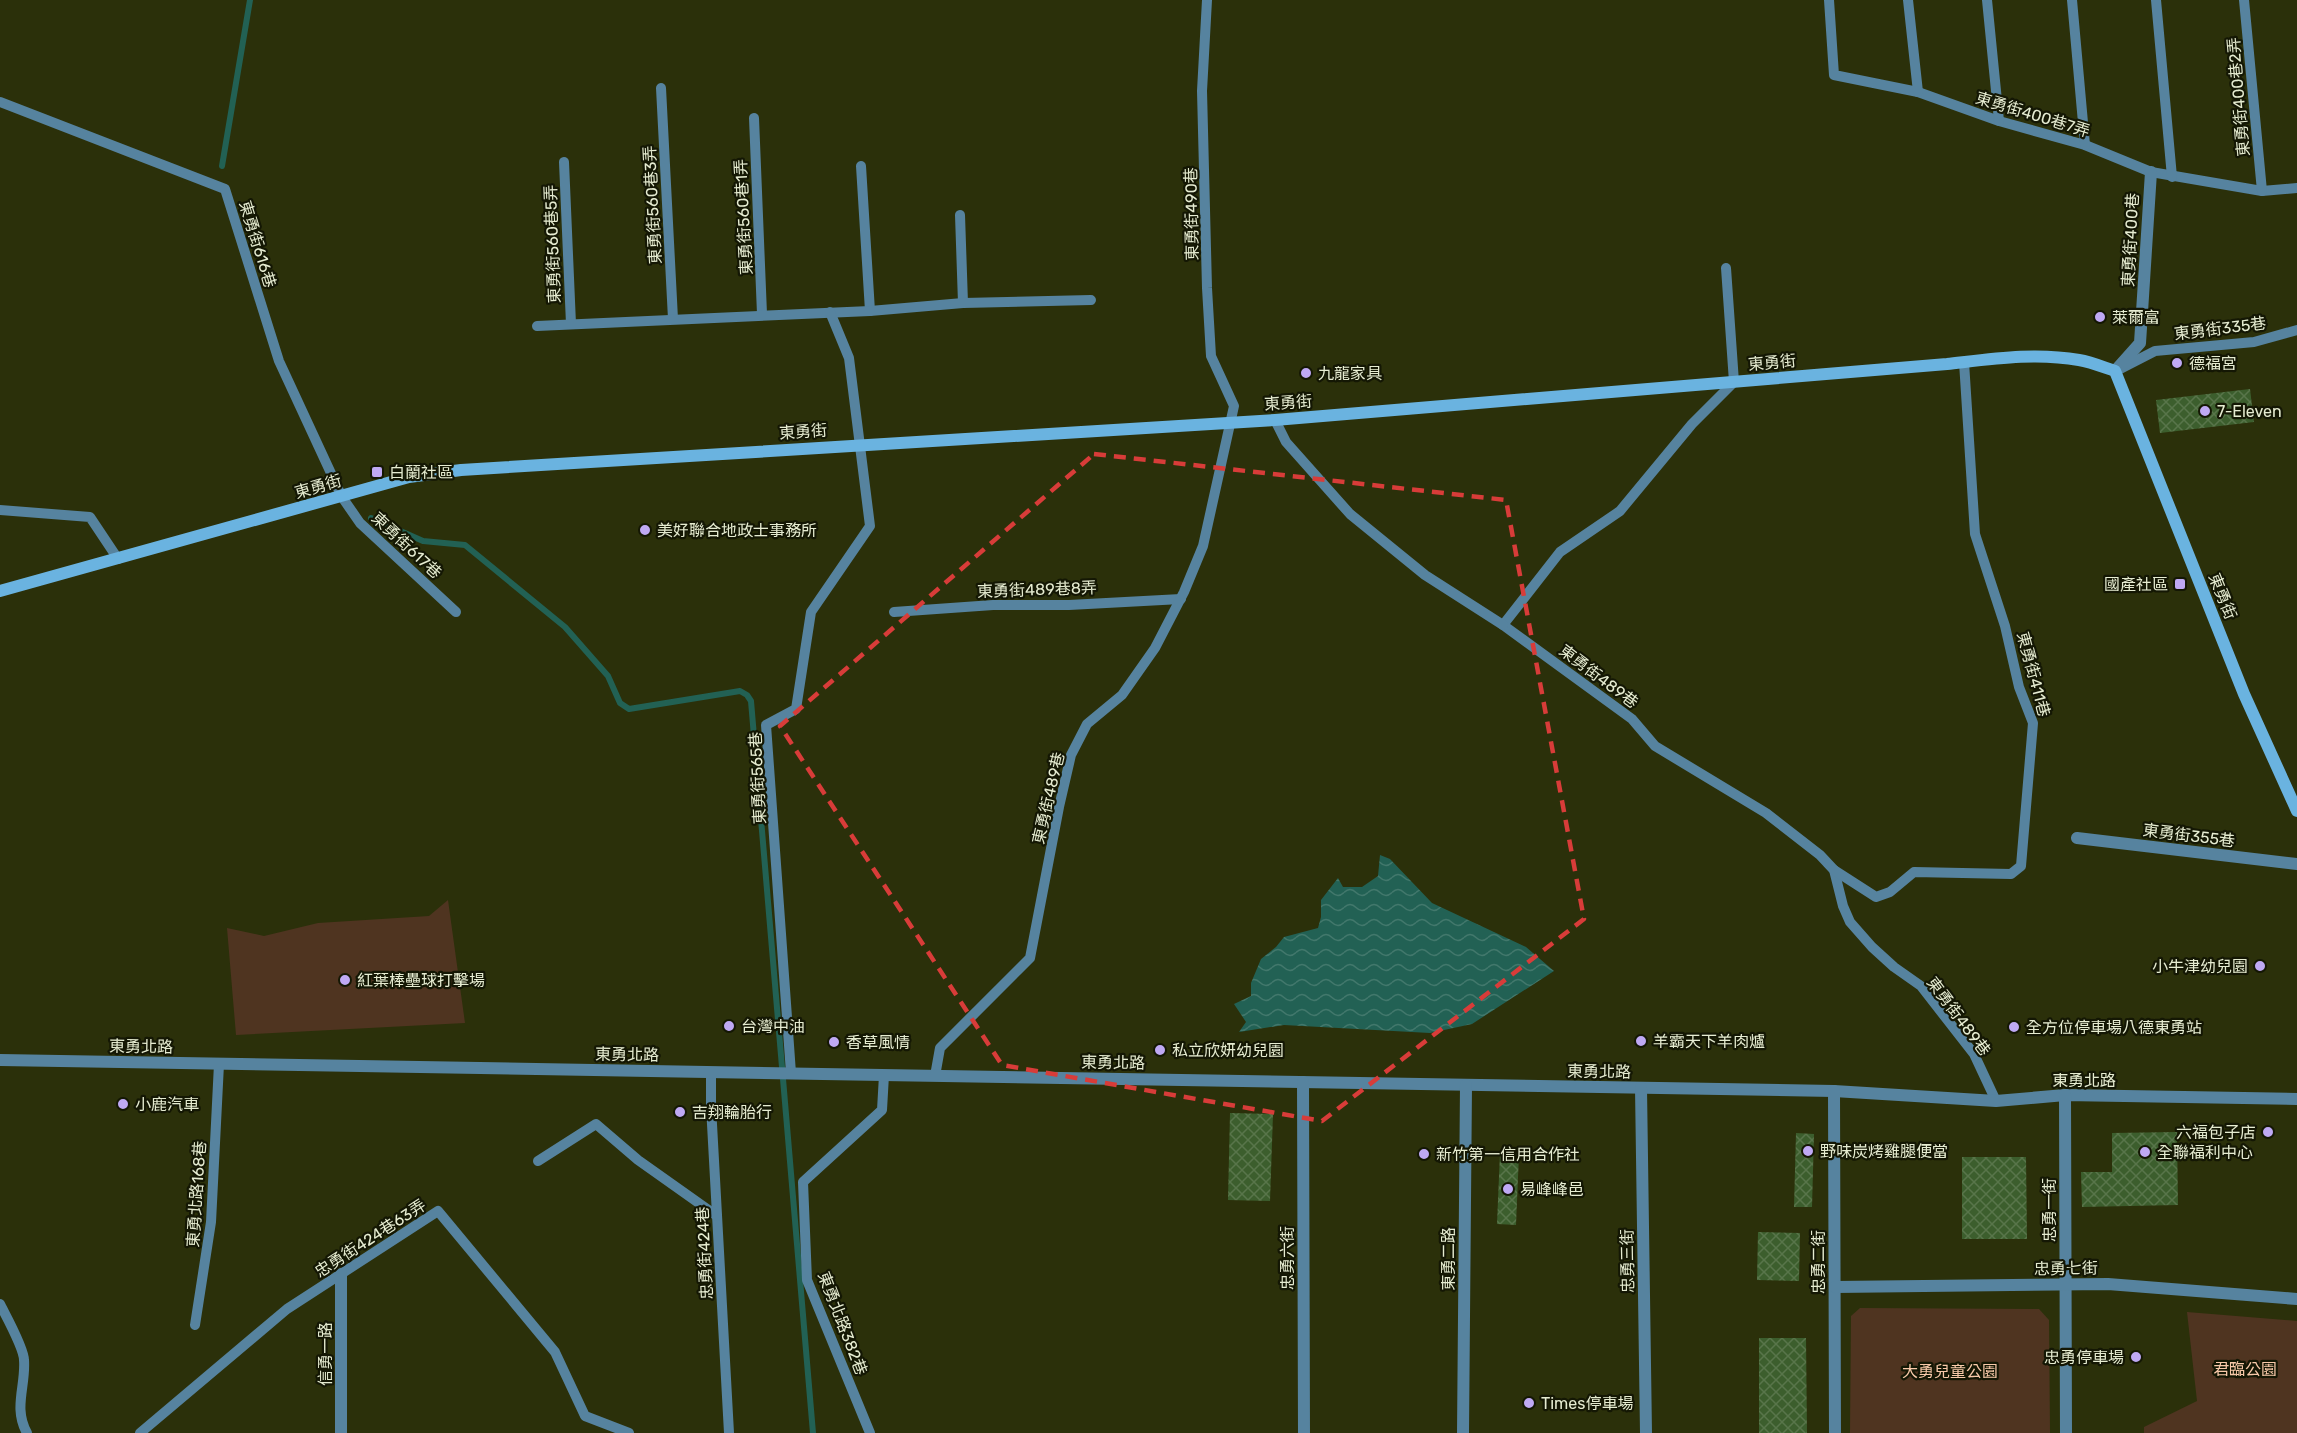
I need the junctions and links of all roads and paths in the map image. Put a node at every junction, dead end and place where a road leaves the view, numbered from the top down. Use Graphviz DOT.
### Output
graph roads {
  1 [pos="1207,0"];
  2 [pos="1829,0"];
  3 [pos="1908,0"];
  4 [pos="1987,0"];
  5 [pos="2072,0"];
  6 [pos="2156,0"];
  7 [pos="2244,0"];
  8 [pos="661,88"];
  9 [pos="1918,92"];
  10 [pos="0,102"];
  11 [pos="754,118"];
  12 [pos="2000,121"];
  13 [pos="2085,145"];
  14 [pos="564,162"];
  15 [pos="861,166"];
  16 [pos="2151,172"];
  17 [pos="2172,177"];
  18 [pos="2297,188"];
  19 [pos="2262,191"];
  20 [pos="960,215"];
  21 [pos="1726,268"];
  22 [pos="1091,300"];
  23 [pos="963,303"];
  24 [pos="870,311"];
  25 [pos="830,312"];
  26 [pos="762,314"];
  27 [pos="673,320"];
  28 [pos="571,324"];
  29 [pos="537,326"];
  30 [pos="2297,330"];
  31 [pos="1964,362"];
  32 [pos="2115,371"];
  33 [pos="1734,382"];
  34 [pos="1275,420"];
  35 [pos="1230,422"];
  36 [pos="861,444"];
  37 [pos="342,497"];
  38 [pos="0,510"];
  39 [pos="118,559"];
  40 [pos="0,591"];
  41 [pos="1181,598"];
  42 [pos="456,612"];
  43 [pos="894,612"];
  44 [pos="1503,625"];
  45 [pos="2297,811"];
  46 [pos="2077,838"];
  47 [pos="2297,864"];
  48 [pos="1834,870"];
  49 [pos="0,1060"];
  50 [pos="219,1064"];
  51 [pos="711,1072"];
  52 [pos="791,1073"];
  53 [pos="884,1075"];
  54 [pos="935,1076"];
  55 [pos="1303,1082"];
  56 [pos="1466,1085"];
  57 [pos="1641,1088"];
  58 [pos="1833,1091"];
  59 [pos="2065,1095"];
  60 [pos="2297,1099"];
  61 [pos="1996,1101"];
  62 [pos="538,1161"];
  63 [pos="717,1216"];
  64 [pos="341,1274"];
  65 [pos="2066,1285"];
  66 [pos="1834,1287"];
  67 [pos="2297,1299"];
  68 [pos="0,1304"];
  69 [pos="195,1325"];
  70 [pos="27,1433"];
  71 [pos="140,1433"];
  72 [pos="341,1433"];
  73 [pos="629,1433"];
  74 [pos="729,1433"];
  75 [pos="870,1433"];
  76 [pos="1304,1433"];
  77 [pos="1463,1433"];
  78 [pos="1646,1433"];
  79 [pos="1835,1433"];
  80 [pos="2066,1433"];
  1 -- 35 [label="lane, 東勇街490巷"];
  2 -- 9 [label="lane, 東勇街400巷7弄"];
  3 -- 9 [label="lane"];
  4 -- 12 [label="lane"];
  5 -- 13 [label="lane"];
  6 -- 17 [label="lane"];
  7 -- 19 [label="lane, 東勇街400巷2弄"];
  8 -- 27 [label="lane, 東勇街560巷3弄"];
  9 -- 12 [label="lane, 東勇街400巷7弄"];
  10 -- 37 [label="lane, 東勇街616巷"];
  11 -- 26 [label="lane, 東勇街560巷1弄"];
  12 -- 13 [label="lane, 東勇街400巷7弄"];
  13 -- 16 [label="lane, 東勇街400巷7弄"];
  14 -- 28 [label="lane, 東勇街560巷5弄"];
  15 -- 24 [label="lane"];
  16 -- 17 [label="lane, 東勇街400巷7弄"];
  16 -- 32 [label="street, 東勇街400巷"];
  17 -- 19 [label="lane, 東勇街400巷7弄"];
  18 -- 19 [label="lane, 東勇街400巷7弄"];
  20 -- 23 [label="lane"];
  21 -- 33 [label="lane"];
  22 -- 23 [label="lane"];
  23 -- 24 [label="lane"];
  24 -- 25 [label="lane"];
  25 -- 26 [label="lane"];
  25 -- 36 [label="lane"];
  26 -- 27 [label="lane"];
  27 -- 28 [label="lane"];
  28 -- 29 [label="lane"];
  30 -- 32 [label="lane, 東勇街335巷"];
  31 -- 32 [label="street, 東勇街"];
  31 -- 33 [label="street, 東勇街"];
  31 -- 48 [label="lane, 東勇街411巷"];
  32 -- 45 [label="street, 東勇街"];
  33 -- 34 [label="street, 東勇街"];
  33 -- 44 [label="lane"];
  34 -- 35 [label="street, 東勇街"];
  34 -- 44 [label="lane, 東勇街489巷"];
  35 -- 36 [label="street, 東勇街"];
  35 -- 41 [label="lane, 東勇街489巷"];
  36 -- 37 [label="street, 東勇街"];
  36 -- 52 [label="lane, 東勇街565巷"];
  37 -- 39 [label="street, 東勇街"];
  37 -- 42 [label="lane, 東勇街617巷"];
  38 -- 39 [label="lane"];
  39 -- 40 [label="street, 東勇街"];
  41 -- 43 [label="lane, 東勇街489巷8弄"];
  41 -- 54 [label="lane, 東勇街489巷"];
  44 -- 48 [label="lane, 東勇街489巷"];
  46 -- 47 [label="street, 東勇街355巷"];
  48 -- 61 [label="lane, 東勇街489巷"];
  49 -- 50 [label="street, 東勇北路"];
  50 -- 51 [label="street, 東勇北路"];
  50 -- 69 [label="lane, 東勇北路168巷"];
  51 -- 52 [label="street, 東勇北路"];
  51 -- 63 [label="lane, 忠勇街424巷"];
  52 -- 53 [label="street, 東勇北路"];
  53 -- 54 [label="street, 東勇北路"];
  53 -- 75 [label="lane, 東勇北路382巷"];
  54 -- 55 [label="street, 東勇北路"];
  55 -- 56 [label="street, 東勇北路"];
  55 -- 76 [label="street, 忠勇六街"];
  56 -- 57 [label="street, 東勇北路"];
  56 -- 77 [label="street, 東勇二路"];
  57 -- 58 [label="street, 東勇北路"];
  57 -- 78 [label="street, 忠勇三街"];
  58 -- 61 [label="street, 東勇北路"];
  58 -- 66 [label="street, 忠勇二街"];
  59 -- 60 [label="street, 東勇北路"];
  59 -- 61 [label="street, 東勇北路"];
  59 -- 65 [label="street, 忠勇一街"];
  62 -- 63 [label="lane"];
  63 -- 74 [label="lane, 忠勇街424巷"];
  64 -- 71 [label="lane, 忠勇街424巷63弄"];
  64 -- 72 [label="street, 信勇一路"];
  64 -- 73 [label="lane, 忠勇街424巷63弄"];
  65 -- 66 [label="street, 忠勇七街"];
  65 -- 67 [label="street, 忠勇七街"];
  65 -- 80 [label="street, 忠勇一街"];
  66 -- 79 [label="street, 忠勇二街"];
  68 -- 70 [label="lane"];
}
